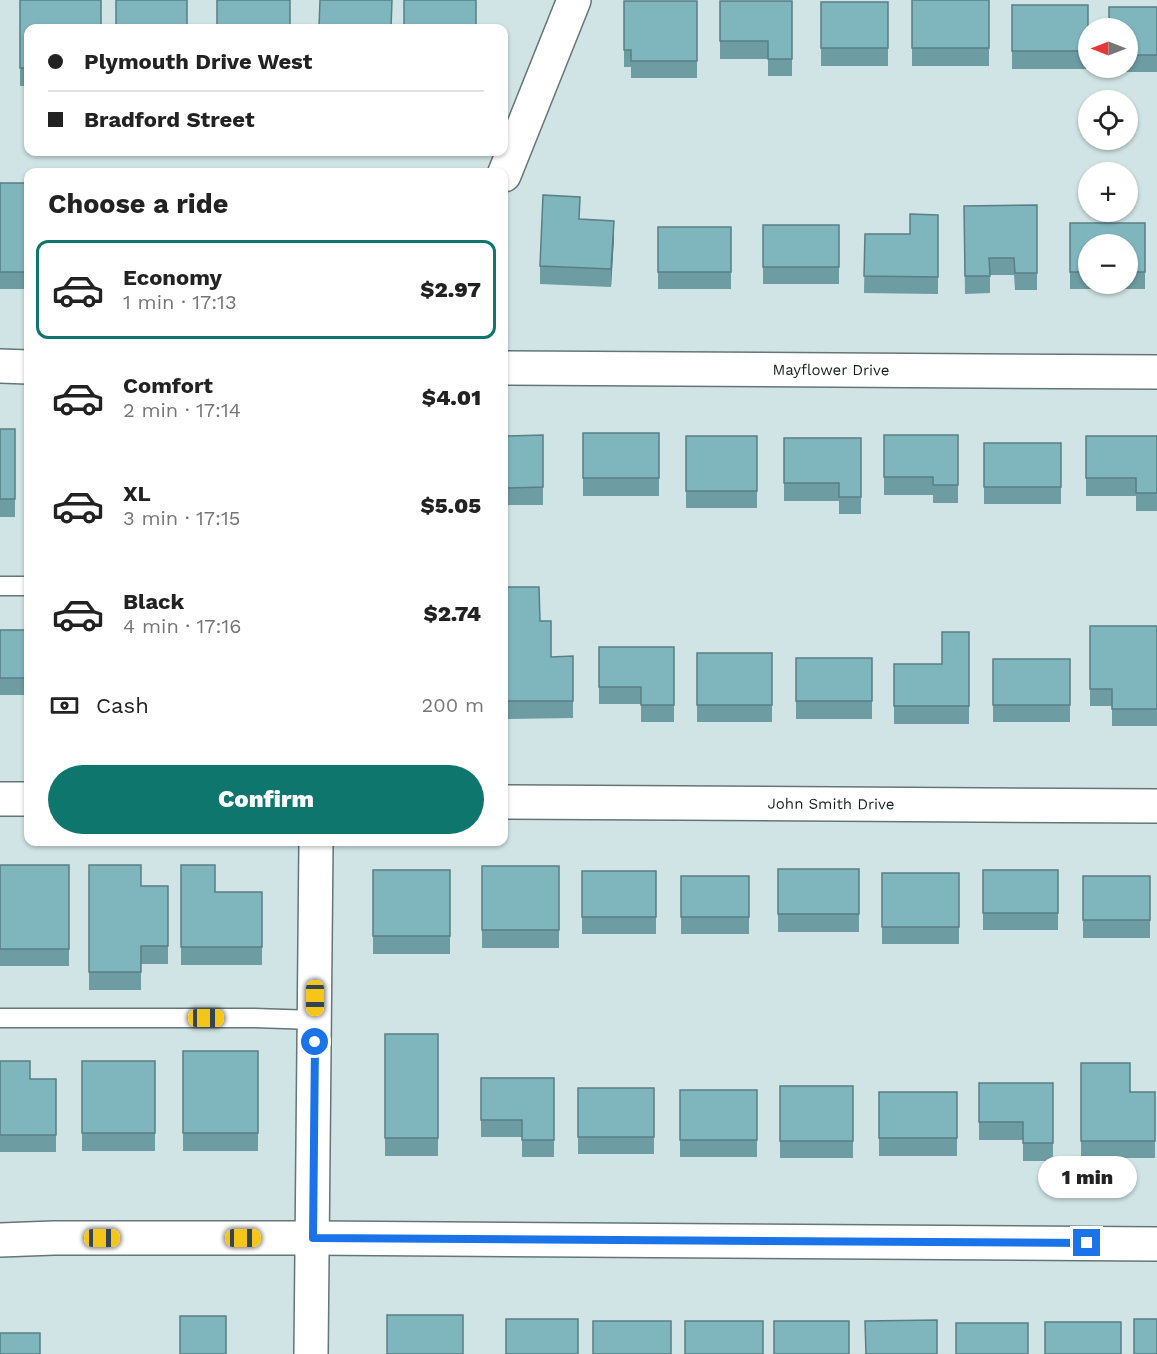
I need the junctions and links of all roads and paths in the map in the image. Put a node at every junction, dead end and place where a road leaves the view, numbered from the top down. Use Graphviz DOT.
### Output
graph roads {
  1 [pos="574,0"];
  2 [pos="507,168"];
  3 [pos="0,366"];
  4 [pos="24,366"];
  5 [pos="508,368"];
  6 [pos="1157,372"];
  7 [pos="0,586"];
  8 [pos="24,586"];
  9 [pos="0,799"];
  10 [pos="24,799"];
  11 [pos="508,802"];
  12 [pos="1157,806"];
  13 [pos="316,846"];
  14 [pos="0,1018"];
  15 [pos="315,1020"];
  16 [pos="313,1238"];
  17 [pos="0,1240"];
  18 [pos="1157,1244"];
  19 [pos="311,1354"];
  1 -- 2 [label="street"];
  3 -- 4 [label="street"];
  5 -- 6 [label="street, Mayflower Drive"];
  7 -- 8 [label="lane"];
  9 -- 10 [label="street"];
  11 -- 12 [label="street, John Smith Drive"];
  13 -- 15 [label="street"];
  14 -- 15 [label="lane"];
  15 -- 16 [label="street"];
  16 -- 17 [label="street"];
  16 -- 18 [label="street"];
  16 -- 19 [label="street"];
}
